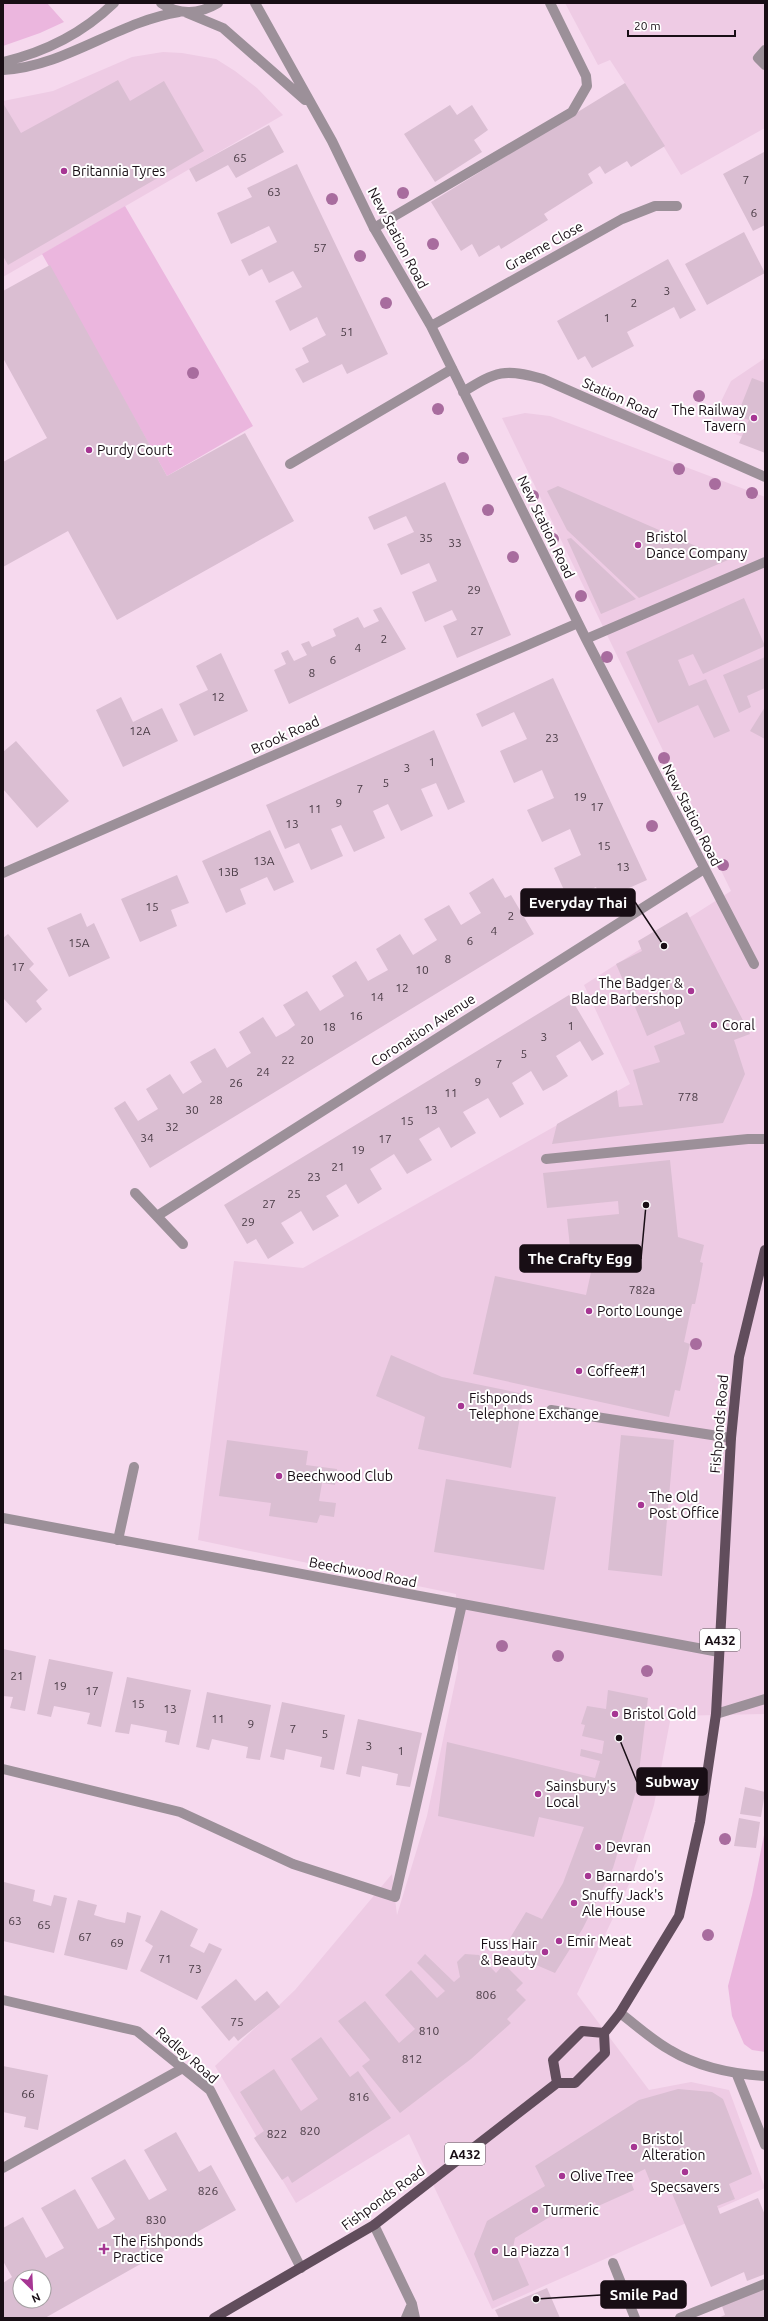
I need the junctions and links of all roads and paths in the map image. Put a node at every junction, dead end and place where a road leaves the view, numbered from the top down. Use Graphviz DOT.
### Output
graph roads {
  1 [pos="114,3"];
  2 [pos="161,3"];
  3 [pos="218,3"];
  4 [pos="255,3"];
  5 [pos="550,3"];
  6 [pos="183,12"];
  7 [pos="765,50"];
  8 [pos="3,62"];
  9 [pos="765,65"];
  10 [pos="3,70"];
  11 [pos="310,104"];
  12 [pos="677,206"];
  13 [pos="374,228"];
  14 [pos="430,326"];
  15 [pos="452,369"];
  16 [pos="463,392"];
  17 [pos="290,464"];
  18 [pos="765,477"];
  19 [pos="765,562"];
  20 [pos="578,623"];
  21 [pos="586,639"];
  22 [pos="704,869"];
  23 [pos="3,873"];
  24 [pos="754,964"];
  25 [pos="765,1139"];
  26 [pos="546,1159"];
  27 [pos="135,1193"];
  28 [pos="157,1216"];
  29 [pos="183,1244"];
  30 [pos="765,1250"];
  31 [pos="551,1410"];
  32 [pos="731,1438"];
  33 [pos="134,1467"];
  34 [pos="3,1518"];
  35 [pos="118,1540"];
  36 [pos="462,1604"];
  37 [pos="719,1652"];
  38 [pos="765,1699"];
  39 [pos="716,1714"];
  40 [pos="3,1769"];
  41 [pos="3,2000"];
  42 [pos="620,2013"];
  43 [pos="604,2033"];
  44 [pos="183,2068"];
  45 [pos="737,2075"];
  46 [pos="765,2076"];
  47 [pos="557,2083"];
  48 [pos="765,2145"];
  49 [pos="3,2168"];
  50 [pos="374,2225"];
  51 [pos="613,2263"];
  52 [pos="301,2268"];
  53 [pos="765,2284"];
  54 [pos="412,2304"];
  55 [pos="214,2318"];
  56 [pos="406,2318"];
  57 [pos="415,2318"];
  58 [pos="635,2318"];
  59 [pos="680,2318"];
  1 -- 8 [label="street"];
  2 -- 6 [label="street, New Station Road"];
  3 -- 6 [label="street"];
  4 -- 11 [label="street, New Station Road"];
  5 -- 13 [label="street"];
  6 -- 10 [label="street"];
  6 -- 11 [label="street, New Station Road"];
  7 -- 9 [label="street"];
  11 -- 13 [label="street, New Station Road"];
  12 -- 14 [label="street, Graeme Close"];
  13 -- 14 [label="street, New Station Road"];
  14 -- 15 [label="street, New Station Road"];
  15 -- 16 [label="street, New Station Road"];
  15 -- 17 [label="street"];
  16 -- 18 [label="street, Station Road"];
  16 -- 20 [label="street, New Station Road"];
  19 -- 21 [label="street"];
  20 -- 21 [label="street, New Station Road"];
  20 -- 23 [label="street, Brook Road"];
  21 -- 22 [label="street, New Station Road"];
  22 -- 24 [label="street, New Station Road"];
  22 -- 28 [label="street, Coronation Avenue"];
  25 -- 26 [label="street"];
  27 -- 28 [label="street"];
  28 -- 29 [label="street"];
  30 -- 32 [label="main road, Fishponds Road / A432"];
  31 -- 32 [label="street"];
  32 -- 37 [label="main road, Fishponds Road / A432"];
  33 -- 35 [label="street"];
  34 -- 35 [label="street, Beechwood Road"];
  35 -- 36 [label="street, Beechwood Road"];
  36 -- 37 [label="street, Beechwood Road"];
  36 -- 40 [label="street"];
  37 -- 39 [label="main road, Fishponds Road / A432"];
  38 -- 39 [label="street"];
  39 -- 42 [label="main road, Fishponds Road / A432"];
  41 -- 44 [label="street, Radley Road"];
  42 -- 43 [label="main road, Fishponds Road / A432"];
  42 -- 45 [label="street"];
  43 -- 47 [label="main road"];
  43 -- 47 [label="main road"];
  44 -- 49 [label="street"];
  44 -- 52 [label="street, Radley Road"];
  45 -- 46 [label="street"];
  45 -- 48 [label="street"];
  47 -- 50 [label="main road, Fishponds Road / A432"];
  50 -- 52 [label="main road, Fishponds Road / A432"];
  50 -- 54 [label="street"];
  51 -- 58 [label="street"];
  52 -- 55 [label="main road, Fishponds Road / A432"];
  53 -- 59 [label="street"];
  54 -- 56 [label="street"];
  54 -- 57 [label="street"];
}
